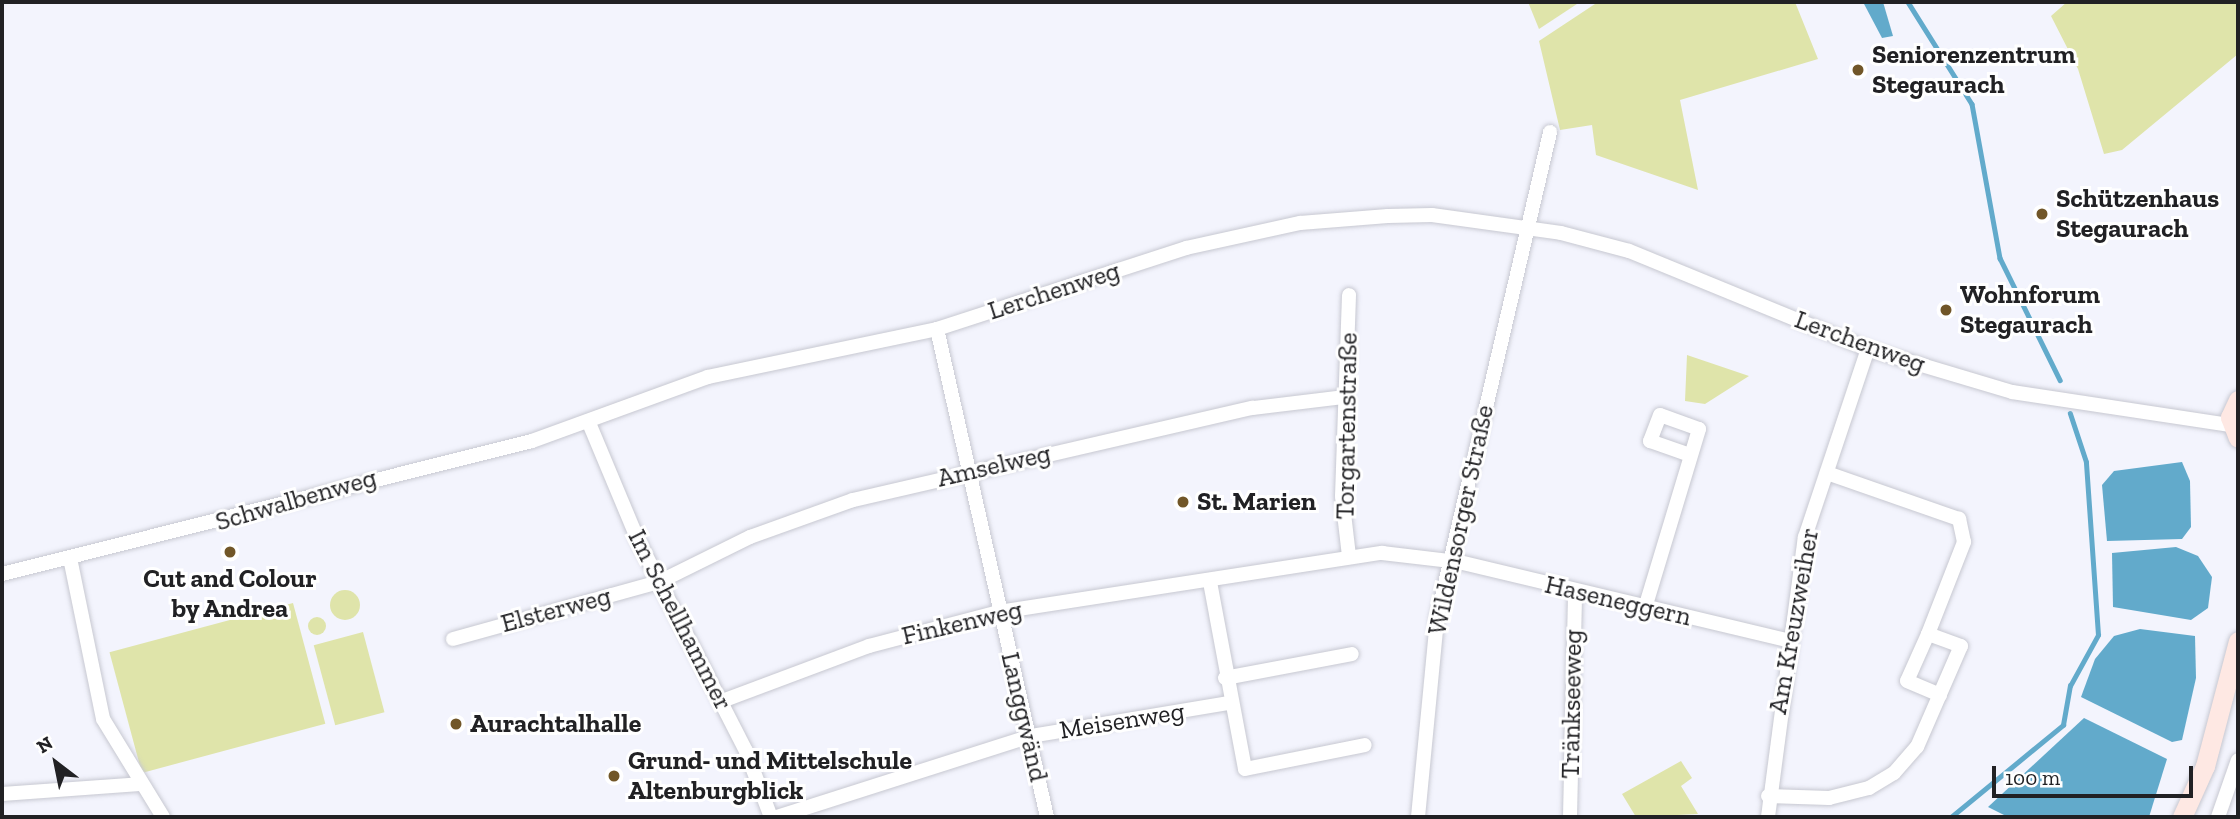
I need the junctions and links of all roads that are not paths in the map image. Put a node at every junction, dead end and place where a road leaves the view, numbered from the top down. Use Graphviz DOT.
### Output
graph roads {
  1 [pos="1550,132"];
  2 [pos="1529,227"];
  3 [pos="1349,295"];
  4 [pos="937,329"];
  5 [pos="1867,349"];
  6 [pos="1344,397"];
  7 [pos="2235,418"];
  8 [pos="589,423"];
  9 [pos="1690,455"];
  10 [pos="971,472"];
  11 [pos="1827,473"];
  12 [pos="1349,556"];
  13 [pos="70,558"];
  14 [pos="1450,561"];
  15 [pos="2,574"];
  16 [pos="659,582"];
  17 [pos="1210,582"];
  18 [pos="1575,591"];
  19 [pos="1645,608"];
  20 [pos="999,611"];
  21 [pos="1928,634"];
  22 [pos="453,639"];
  23 [pos="1786,640"];
  24 [pos="2238,641"];
  25 [pos="1352,654"];
  26 [pos="1225,678"];
  27 [pos="1940,695"];
  28 [pos="722,701"];
  29 [pos="1228,703"];
  30 [pos="1031,736"];
  31 [pos="1365,745"];
  32 [pos="2238,760"];
  33 [pos="140,784"];
  34 [pos="2,794"];
  35 [pos="1768,796"];
  36 [pos="163,817"];
  37 [pos="771,817"];
  38 [pos="777,817"];
  39 [pos="1047,817"];
  40 [pos="1419,817"];
  41 [pos="1570,817"];
  42 [pos="1768,817"];
  43 [pos="2182,817"];
  44 [pos="2218,817"];
  1 -- 2 [label="street"];
  2 -- 4 [label="street, Lerchenweg"];
  2 -- 5 [label="street, Lerchenweg"];
  2 -- 14 [label="street, Wildensorger Straße"];
  3 -- 6 [label="street, Torgartenstraße"];
  4 -- 8 [label="street, Lerchenweg"];
  4 -- 10 [label="street, Langgwänd"];
  5 -- 7 [label="street, Lerchenweg"];
  5 -- 11 [label="street, Am Kreuzweiher"];
  6 -- 10 [label="street, Amselweg"];
  6 -- 12 [label="street, Torgartenstraße"];
  8 -- 13 [label="street, Schwalbenweg"];
  8 -- 16 [label="street, Im Schellhammer"];
  9 -- 19 [label="street"];
  10 -- 16 [label="street, Amselweg"];
  10 -- 20 [label="street, Langgwänd"];
  11 -- 21 [label="street"];
  11 -- 23 [label="street, Am Kreuzweiher"];
  12 -- 14 [label="street, Haseneggern"];
  12 -- 17 [label="street, Finkenweg"];
  13 -- 15 [label="street, Schwalbenweg"];
  13 -- 33 [label="street"];
  14 -- 18 [label="street, Haseneggern"];
  14 -- 40 [label="street, Wildensorger Straße"];
  16 -- 22 [label="street, Elsterweg"];
  16 -- 28 [label="street, Im Schellhammer"];
  17 -- 20 [label="street, Finkenweg"];
  17 -- 26 [label="street"];
  18 -- 19 [label="street, Haseneggern"];
  18 -- 41 [label="street, Tränkseeweg"];
  19 -- 23 [label="street, Haseneggern"];
  20 -- 28 [label="street, Finkenweg"];
  20 -- 30 [label="street, Langgwänd"];
  21 -- 27 [label="street"];
  21 -- 27 [label="street"];
  23 -- 35 [label="street, Am Kreuzweiher"];
  24 -- 43 [label="main road"];
  25 -- 26 [label="street"];
  26 -- 29 [label="street"];
  27 -- 35 [label="street"];
  28 -- 37 [label="street, Im Schellhammer"];
  29 -- 30 [label="street, Meisenweg"];
  29 -- 31 [label="street"];
  30 -- 38 [label="street, Meisenweg"];
  30 -- 39 [label="street, Langgwänd"];
  32 -- 44 [label="street"];
  33 -- 34 [label="street"];
  33 -- 36 [label="street"];
  35 -- 42 [label="street, Am Kreuzweiher"];
}
